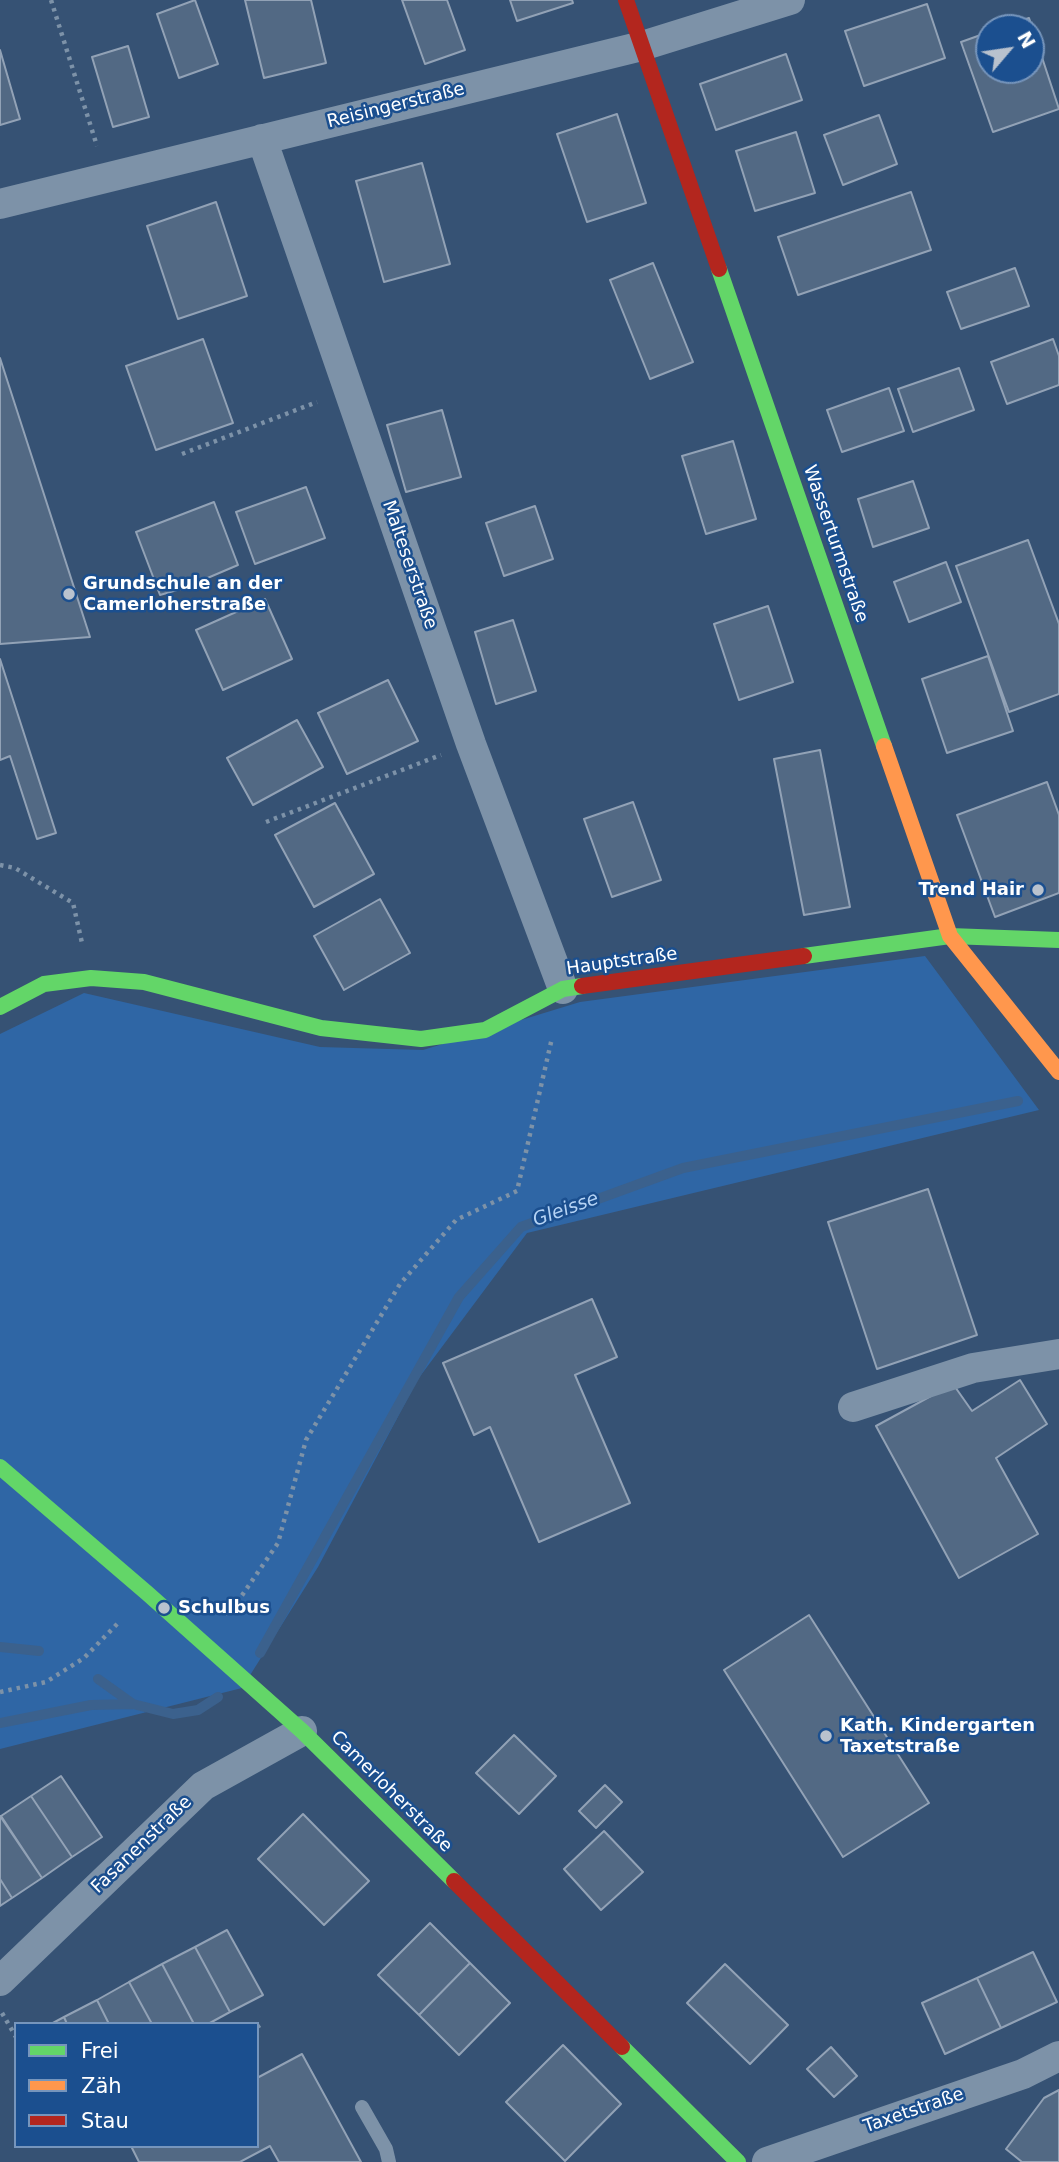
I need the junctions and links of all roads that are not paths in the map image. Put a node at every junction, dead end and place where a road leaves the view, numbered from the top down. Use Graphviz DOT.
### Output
graph roads {
  1 [pos="626,0"];
  2 [pos="790,0"];
  3 [pos="642,46"];
  4 [pos="262,139"];
  5 [pos="0,204"];
  6 [pos="950,936"];
  7 [pos="1059,940"];
  8 [pos="563,989"];
  9 [pos="0,1007"];
  10 [pos="1059,1072"];
  11 [pos="1059,1354"];
  12 [pos="853,1407"];
  13 [pos="0,1467"];
  14 [pos="302,1731"];
  15 [pos="0,1981"];
  16 [pos="1059,2056"];
  17 [pos="362,2107"];
  18 [pos="389,2162"];
  19 [pos="738,2162"];
  20 [pos="767,2162"];
  1 -- 3 [label="street, Wasserturmstraße"];
  2 -- 3 [label="street, Reisingerstraße"];
  3 -- 4 [label="street, Reisingerstraße"];
  3 -- 6 [label="street, Wasserturmstraße"];
  4 -- 5 [label="street, Reisingerstraße"];
  4 -- 8 [label="street, Malteserstraße"];
  6 -- 7 [label="street, Hauptstraße"];
  6 -- 8 [label="street, Hauptstraße"];
  6 -- 10 [label="street, Wasserturmstraße"];
  8 -- 9 [label="street, Hauptstraße"];
  11 -- 12 [label="street"];
  13 -- 14 [label="street, Camerloherstraße"];
  14 -- 15 [label="street, Fasanenstraße"];
  14 -- 19 [label="street, Camerloherstraße"];
  16 -- 20 [label="street, Taxetstraße"];
  17 -- 18 [label="lane"];
}
